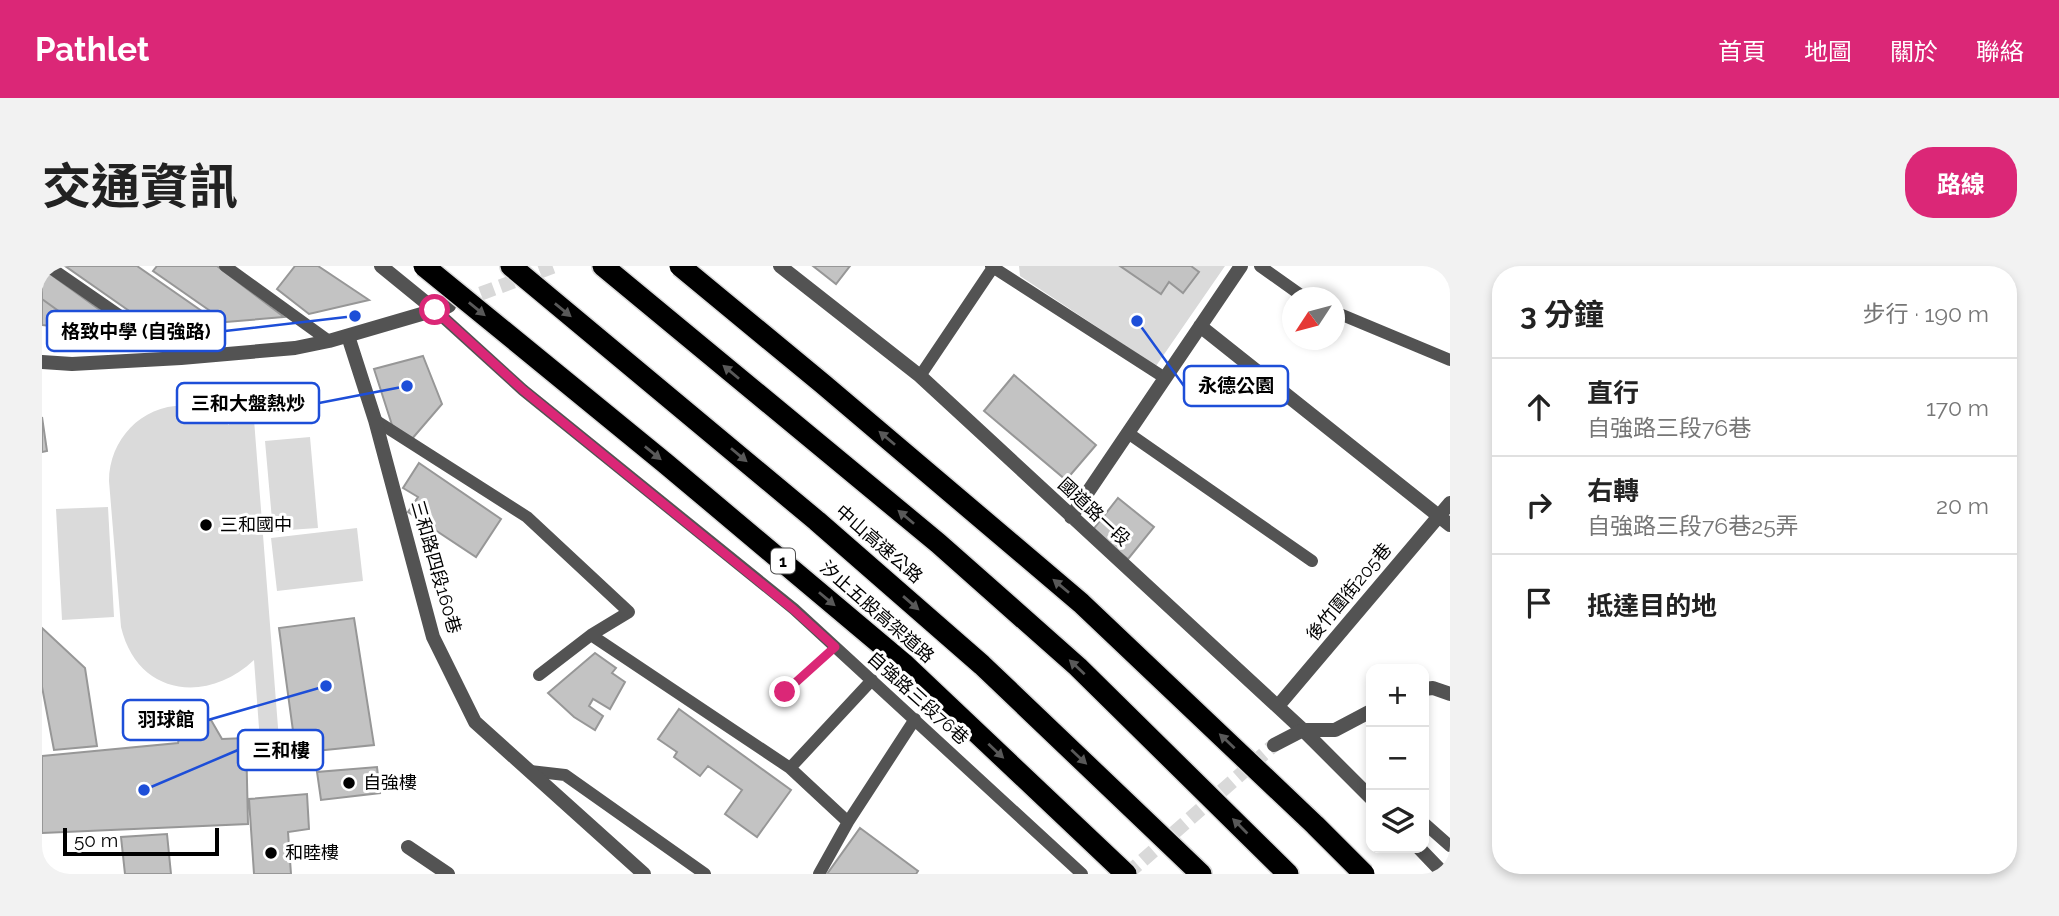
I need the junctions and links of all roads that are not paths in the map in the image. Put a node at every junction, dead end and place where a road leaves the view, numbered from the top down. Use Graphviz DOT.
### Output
graph roads {
  1 [pos="48,266"];
  2 [pos="225,266"];
  3 [pos="381,266"];
  4 [pos="424,266"];
  5 [pos="511,266"];
  6 [pos="603,266"];
  7 [pos="680,266"];
  8 [pos="780,266"];
  9 [pos="992,266"];
  10 [pos="1241,266"];
  11 [pos="1260,266"];
  12 [pos="1290,287"];
  13 [pos="442,308"];
  14 [pos="1345,316"];
  15 [pos="1200,327"];
  16 [pos="348,335"];
  17 [pos="329,341"];
  18 [pos="181,358"];
  19 [pos="1450,360"];
  20 [pos="42,362"];
  21 [pos="920,376"];
  22 [pos="1165,378"];
  23 [pos="375,420"];
  24 [pos="1128,433"];
  25 [pos="1450,503"];
  26 [pos="1070,517"];
  27 [pos="1445,521"];
  28 [pos="1312,561"];
  29 [pos="591,635"];
  30 [pos="539,675"];
  31 [pos="872,680"];
  32 [pos="1429,688"];
  33 [pos="1450,694"];
  34 [pos="1278,706"];
  35 [pos="1366,714"];
  36 [pos="915,719"];
  37 [pos="1303,730"];
  38 [pos="1274,745"];
  39 [pos="790,768"];
  40 [pos="530,771"];
  41 [pos="1366,793"];
  42 [pos="848,822"];
  43 [pos="1429,827"];
  44 [pos="1450,846"];
  45 [pos="408,847"];
  46 [pos="1424,853"];
  47 [pos="639,869"];
  48 [pos="448,874"];
  49 [pos="705,874"];
  50 [pos="819,874"];
  51 [pos="1082,874"];
  52 [pos="1126,874"];
  53 [pos="1201,874"];
  54 [pos="1288,874"];
  55 [pos="1364,874"];
  56 [pos="1444,874"];
  1 -- 18 [label="lane"];
  2 -- 17 [label="lane"];
  3 -- 13 [label="street"];
  4 -- 52 [label="highway, 汐止五股高架道路 / 1, one-way, bridge"];
  5 -- 53 [label="highway, 中山高速公路, one-way"];
  54 -- 6 [label="highway, one-way"];
  55 -- 7 [label="highway, one-way, bridge"];
  8 -- 21 [label="street, 國道路一段"];
  9 -- 21 [label="lane"];
  9 -- 22 [label="lane"];
  10 -- 15 [label="street"];
  11 -- 12 [label="lane"];
  13 -- 16 [label="street"];
  13 -- 31 [label="lane, 自強路三段76巷"];
  14 -- 19 [label="lane"];
  15 -- 22 [label="street"];
  15 -- 27 [label="street"];
  16 -- 17 [label="street"];
  16 -- 23 [label="street, 三和路四段160巷"];
  17 -- 18 [label="street"];
  18 -- 20 [label="street"];
  21 -- 26 [label="street, 國道路一段"];
  22 -- 24 [label="street"];
  23 -- 29 [label="lane"];
  23 -- 40 [label="street, 三和路四段160巷"];
  24 -- 26 [label="street"];
  24 -- 28 [label="lane"];
  25 -- 27 [label="street, 後竹圍街205巷"];
  26 -- 34 [label="street, 國道路一段"];
  27 -- 34 [label="street, 後竹圍街205巷"];
  29 -- 30 [label="lane"];
  29 -- 39 [label="lane"];
  31 -- 36 [label="lane, 自強路三段76巷"];
  31 -- 39 [label="lane"];
  32 -- 33 [label="street"];
  34 -- 37 [label="street, 國道路一段"];
  35 -- 37 [label="street"];
  36 -- 42 [label="lane"];
  36 -- 51 [label="lane, 自強路三段76巷"];
  37 -- 38 [label="street"];
  37 -- 41 [label="street, 國道路一段"];
  39 -- 42 [label="lane"];
  40 -- 47 [label="street, 三和路四段160巷"];
  40 -- 49 [label="lane"];
  42 -- 50 [label="lane"];
  43 -- 44 [label="lane"];
  45 -- 48 [label="street"];
  46 -- 56 [label="street"];
}
